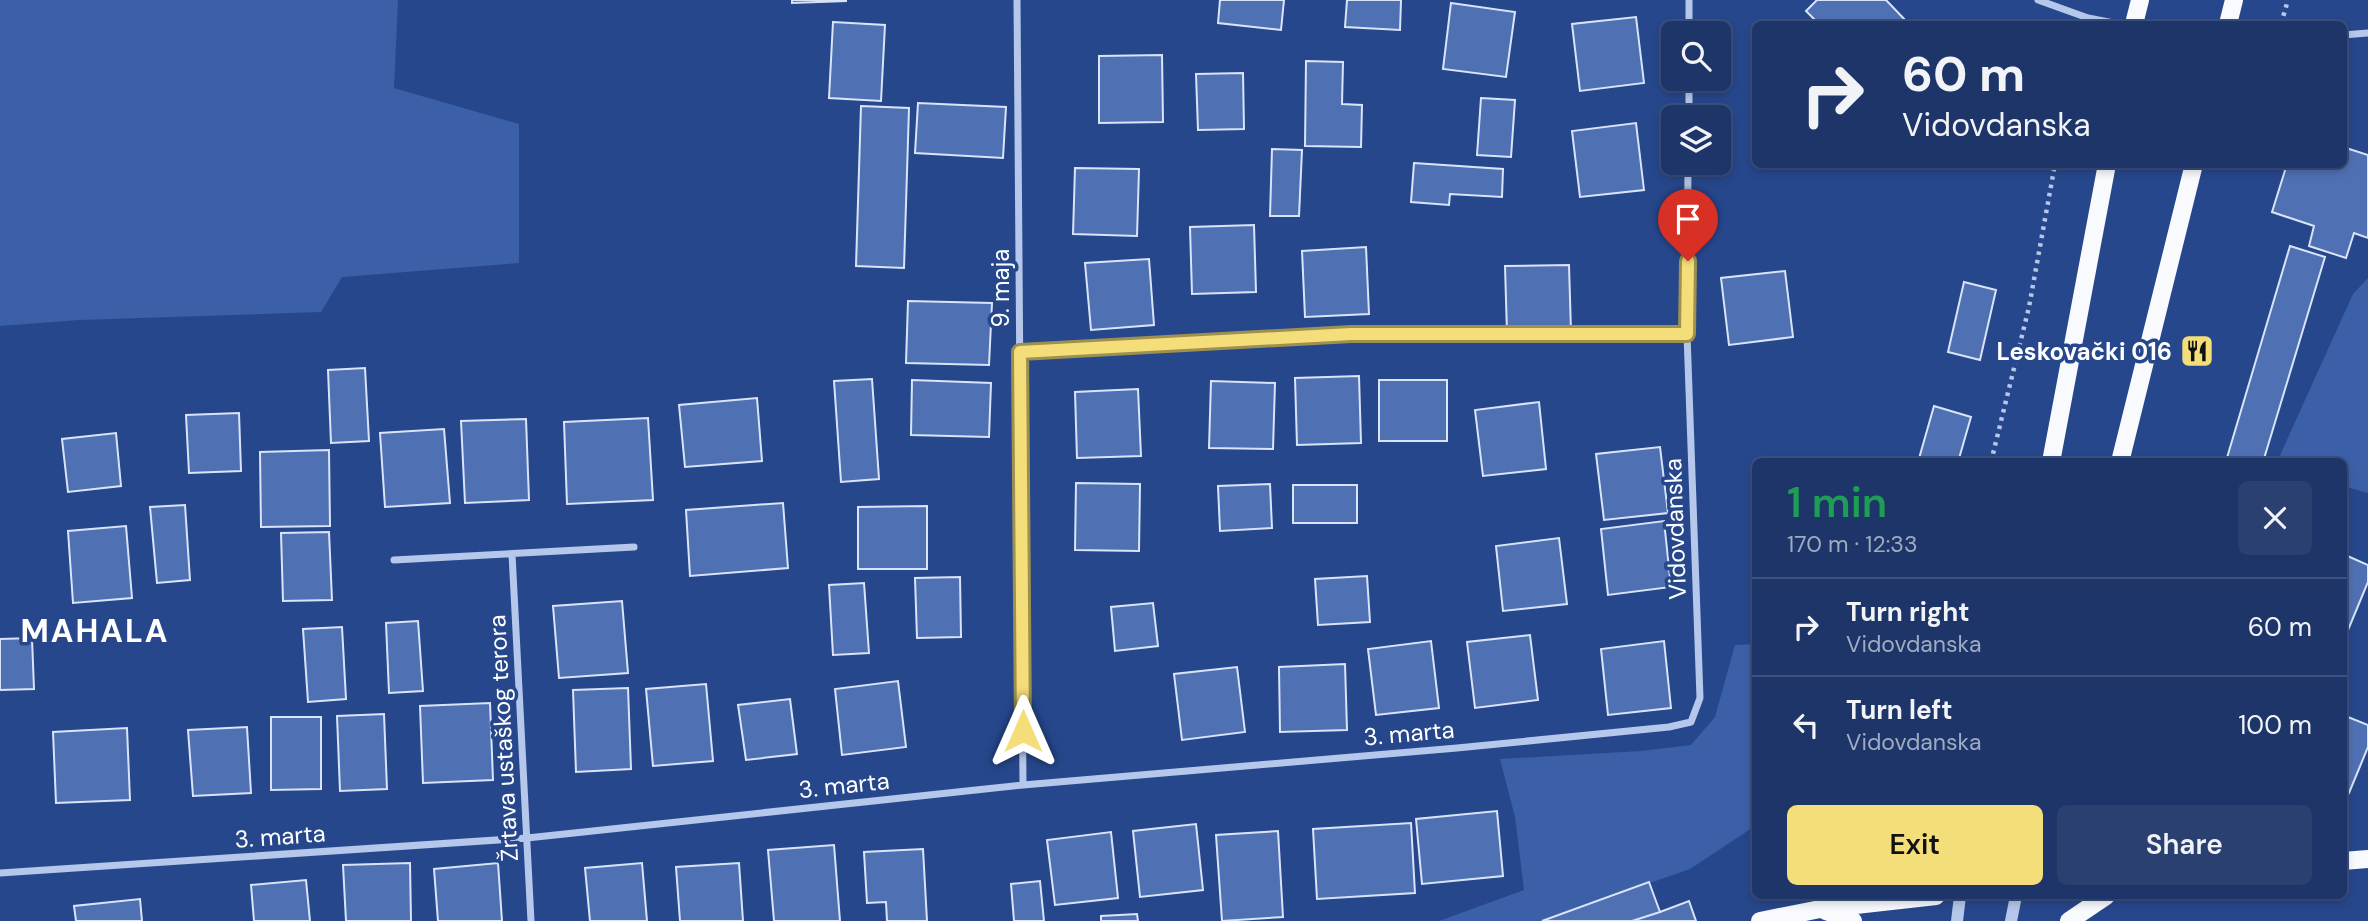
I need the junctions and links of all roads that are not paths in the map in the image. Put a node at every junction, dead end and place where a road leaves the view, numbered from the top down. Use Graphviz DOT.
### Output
graph roads {
  1 [pos="1017,0"];
  2 [pos="1689,0"];
  3 [pos="2038,0"];
  4 [pos="2140,0"];
  5 [pos="2234,0"];
  6 [pos="1689,21"];
  7 [pos="2104,21"];
  8 [pos="2135,21"];
  9 [pos="2229,21"];
  10 [pos="2368,33"];
  11 [pos="2347,35"];
  12 [pos="2106,168"];
  13 [pos="2193,168"];
  14 [pos="1688,175"];
  15 [pos="1687,334"];
  16 [pos="1020,352"];
  17 [pos="2052,458"];
  18 [pos="2121,458"];
  19 [pos="634,547"];
  20 [pos="512,554"];
  21 [pos="394,561"];
  22 [pos="1691,722"];
  23 [pos="1023,785"];
  24 [pos="527,838"];
  25 [pos="2368,859"];
  26 [pos="2347,861"];
  27 [pos="0,873"];
  28 [pos="1881,899"];
  29 [pos="1961,899"];
  30 [pos="2015,899"];
  31 [pos="2102,899"];
  32 [pos="1826,902"];
  33 [pos="531,921"];
  34 [pos="1760,921"];
  35 [pos="1853,921"];
  36 [pos="1957,921"];
  37 [pos="2011,921"];
  38 [pos="2069,921"];
  1 -- 16 [label="street, 9. maja"];
  2 -- 6 [label="street"];
  3 -- 7 [label="street"];
  4 -- 8 [label="main road"];
  5 -- 9 [label="main road"];
  10 -- 11 [label="street"];
  12 -- 17 [label="main road"];
  13 -- 18 [label="main road"];
  14 -- 15 [label="street, Vidovdanska"];
  15 -- 16 [label="street"];
  15 -- 22 [label="street, Vidovdanska"];
  16 -- 23 [label="street, 9. maja"];
  19 -- 20 [label="street"];
  20 -- 21 [label="street"];
  20 -- 24 [label="street, Žrtava ustaškog terora"];
  22 -- 23 [label="street, 3. marta"];
  23 -- 24 [label="street, 3. marta"];
  24 -- 27 [label="street, 3. marta"];
  24 -- 33 [label="street, Žrtava ustaškog terora"];
  25 -- 26 [label="main road"];
  28 -- 32 [label="main road"];
  29 -- 36 [label="street"];
  30 -- 37 [label="street"];
  31 -- 38 [label="main road"];
  32 -- 34 [label="main road"];
  32 -- 35 [label="main road"];
}
